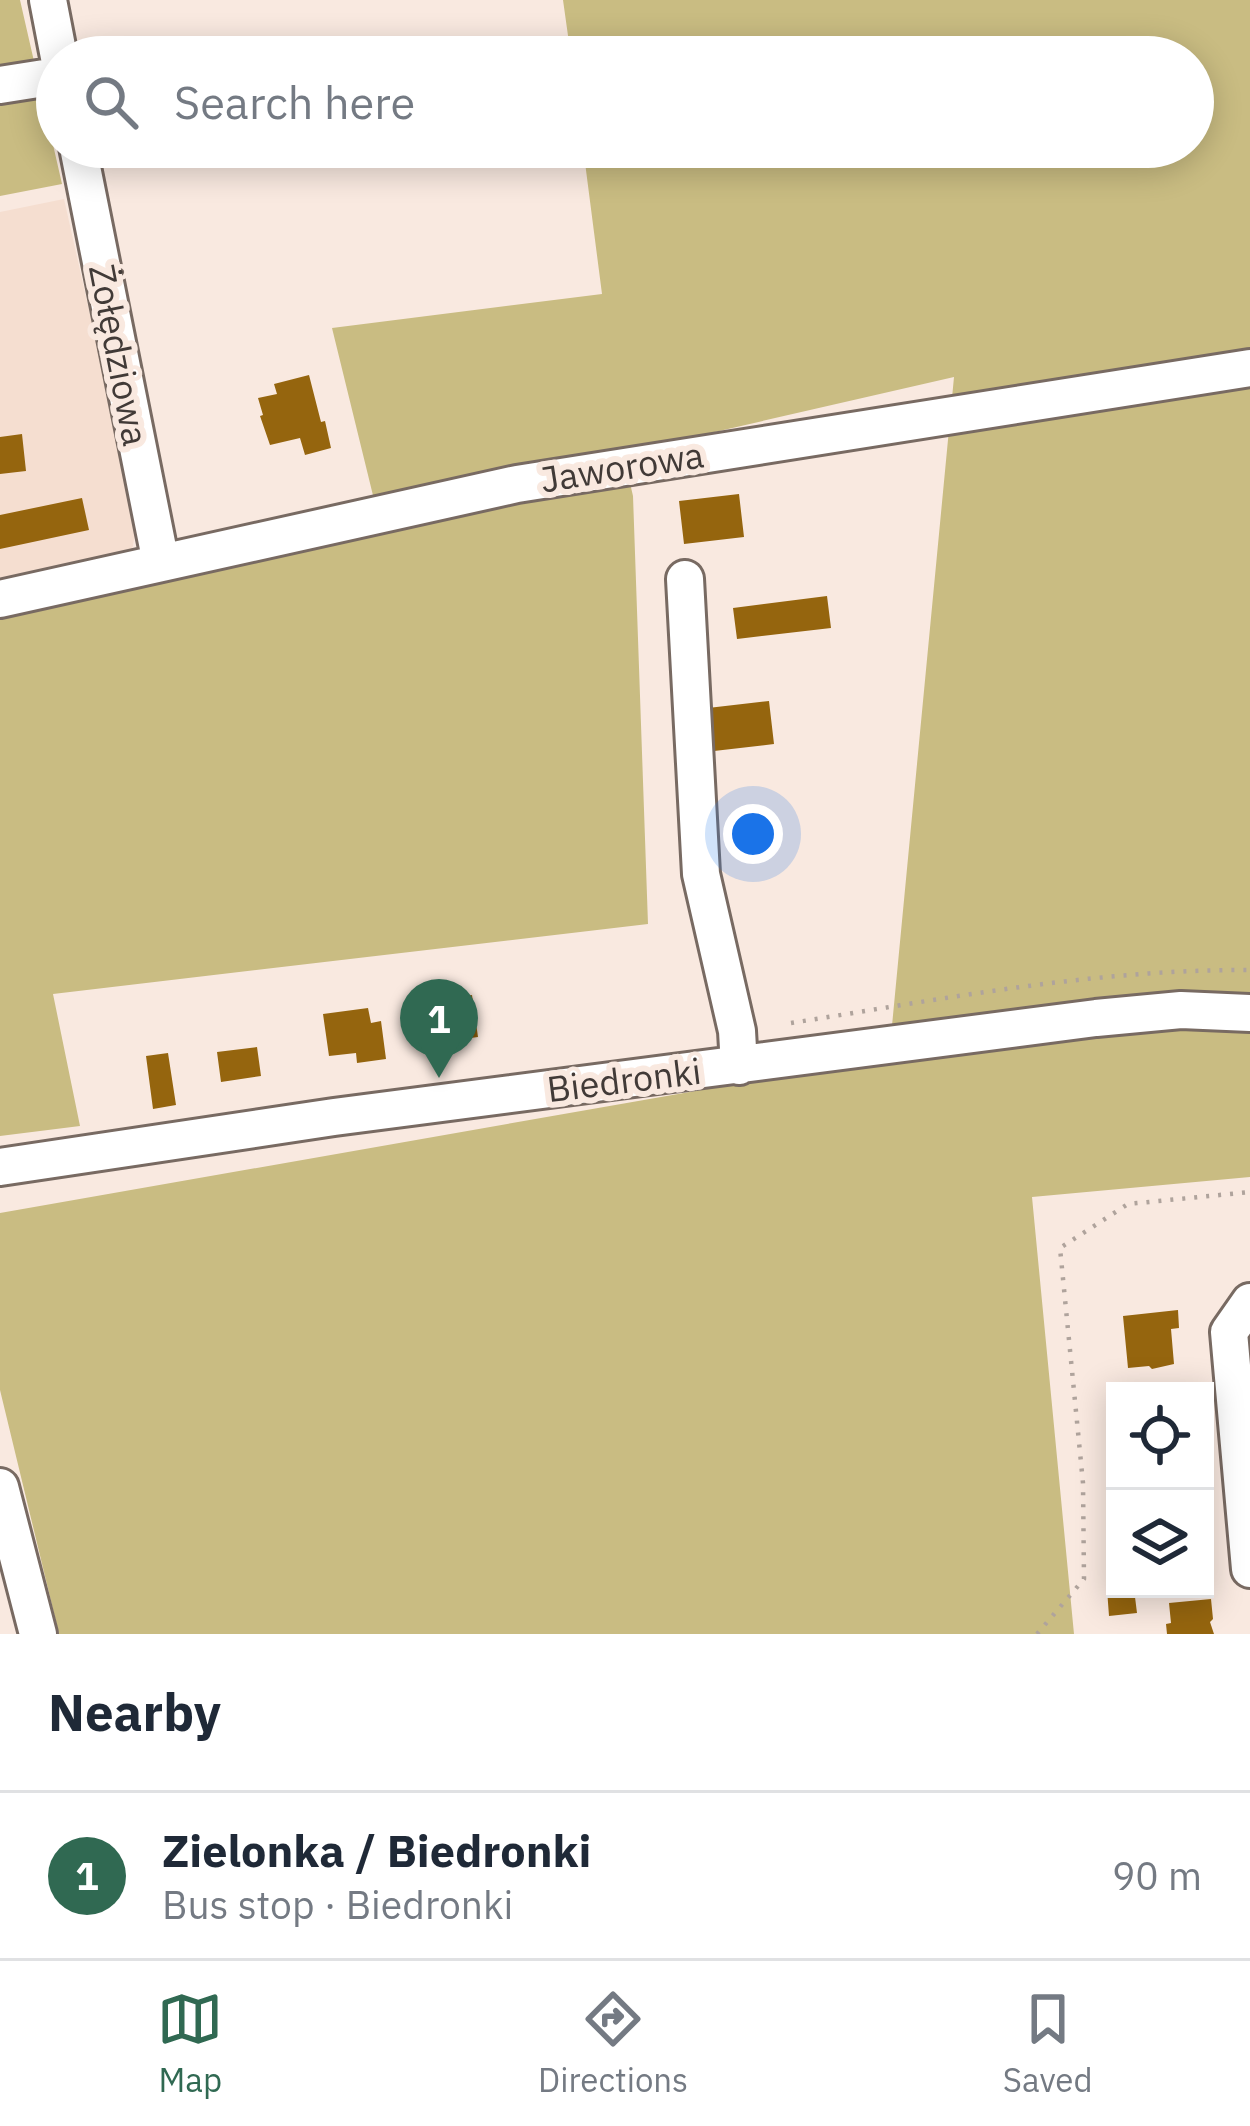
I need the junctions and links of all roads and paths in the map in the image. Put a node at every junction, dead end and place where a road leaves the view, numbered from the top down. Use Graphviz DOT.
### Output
graph roads {
  1 [pos="48,0"];
  2 [pos="55,36"];
  3 [pos="36,79"];
  4 [pos="0,85"];
  5 [pos="82,168"];
  6 [pos="1250,368"];
  7 [pos="161,563"];
  8 [pos="685,579"];
  9 [pos="0,598"];
  10 [pos="1250,1012"];
  11 [pos="739,1066"];
  12 [pos="0,1167"];
  13 [pos="1250,1192"];
  14 [pos="1250,1301"];
  15 [pos="0,1487"];
  16 [pos="1250,1569"];
  17 [pos="38,1634"];
  18 [pos="1036,1634"];
  1 -- 2 [label="street"];
  3 -- 4 [label="street"];
  5 -- 7 [label="street, Żołędziowa"];
  6 -- 7 [label="street, Jaworowa"];
  7 -- 9 [label="street, Jaworowa"];
  8 -- 11 [label="street"];
  10 -- 11 [label="street, Biedronki"];
  11 -- 12 [label="street, Biedronki"];
  13 -- 18 [label="path"];
  14 -- 16 [label="street"];
  15 -- 17 [label="street"];
}
